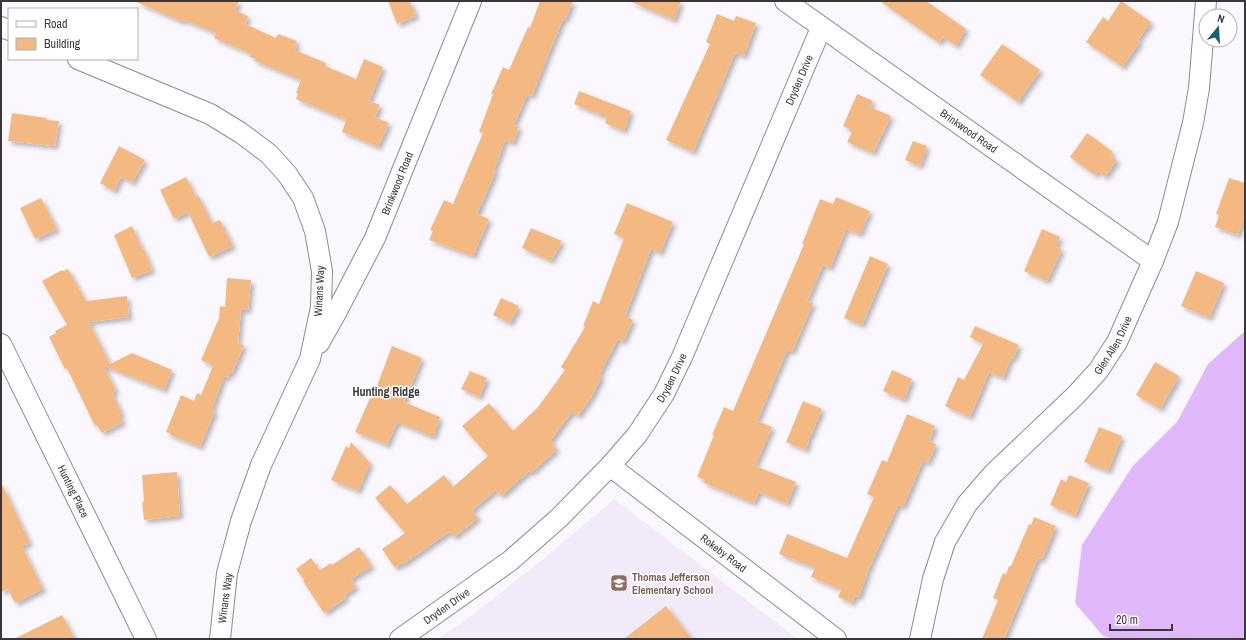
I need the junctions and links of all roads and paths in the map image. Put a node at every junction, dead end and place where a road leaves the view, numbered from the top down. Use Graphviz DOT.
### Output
graph roads {
  1 [pos="471,1"];
  2 [pos="785,1"];
  3 [pos="1206,1"];
  4 [pos="821,28"];
  5 [pos="80,60"];
  6 [pos="1153,261"];
  7 [pos="1,344"];
  8 [pos="310,359"];
  9 [pos="610,466"];
  10 [pos="146,639"];
  11 [pos="220,639"];
  12 [pos="400,639"];
  13 [pos="836,639"];
  14 [pos="920,639"];
  1 -- 8 [label="street, Brinkwood Road"];
  2 -- 4 [label="street, Brinkwood Road"];
  3 -- 6 [label="street, Glen Allen Drive"];
  4 -- 6 [label="street, Brinkwood Road"];
  4 -- 9 [label="street, Dryden Drive"];
  5 -- 8 [label="street, Winans Way"];
  6 -- 14 [label="street, Glen Allen Drive"];
  7 -- 10 [label="street, Hunting Place"];
  8 -- 11 [label="street, Winans Way"];
  9 -- 12 [label="street, Dryden Drive"];
  9 -- 13 [label="street, Rokeby Road"];
}
